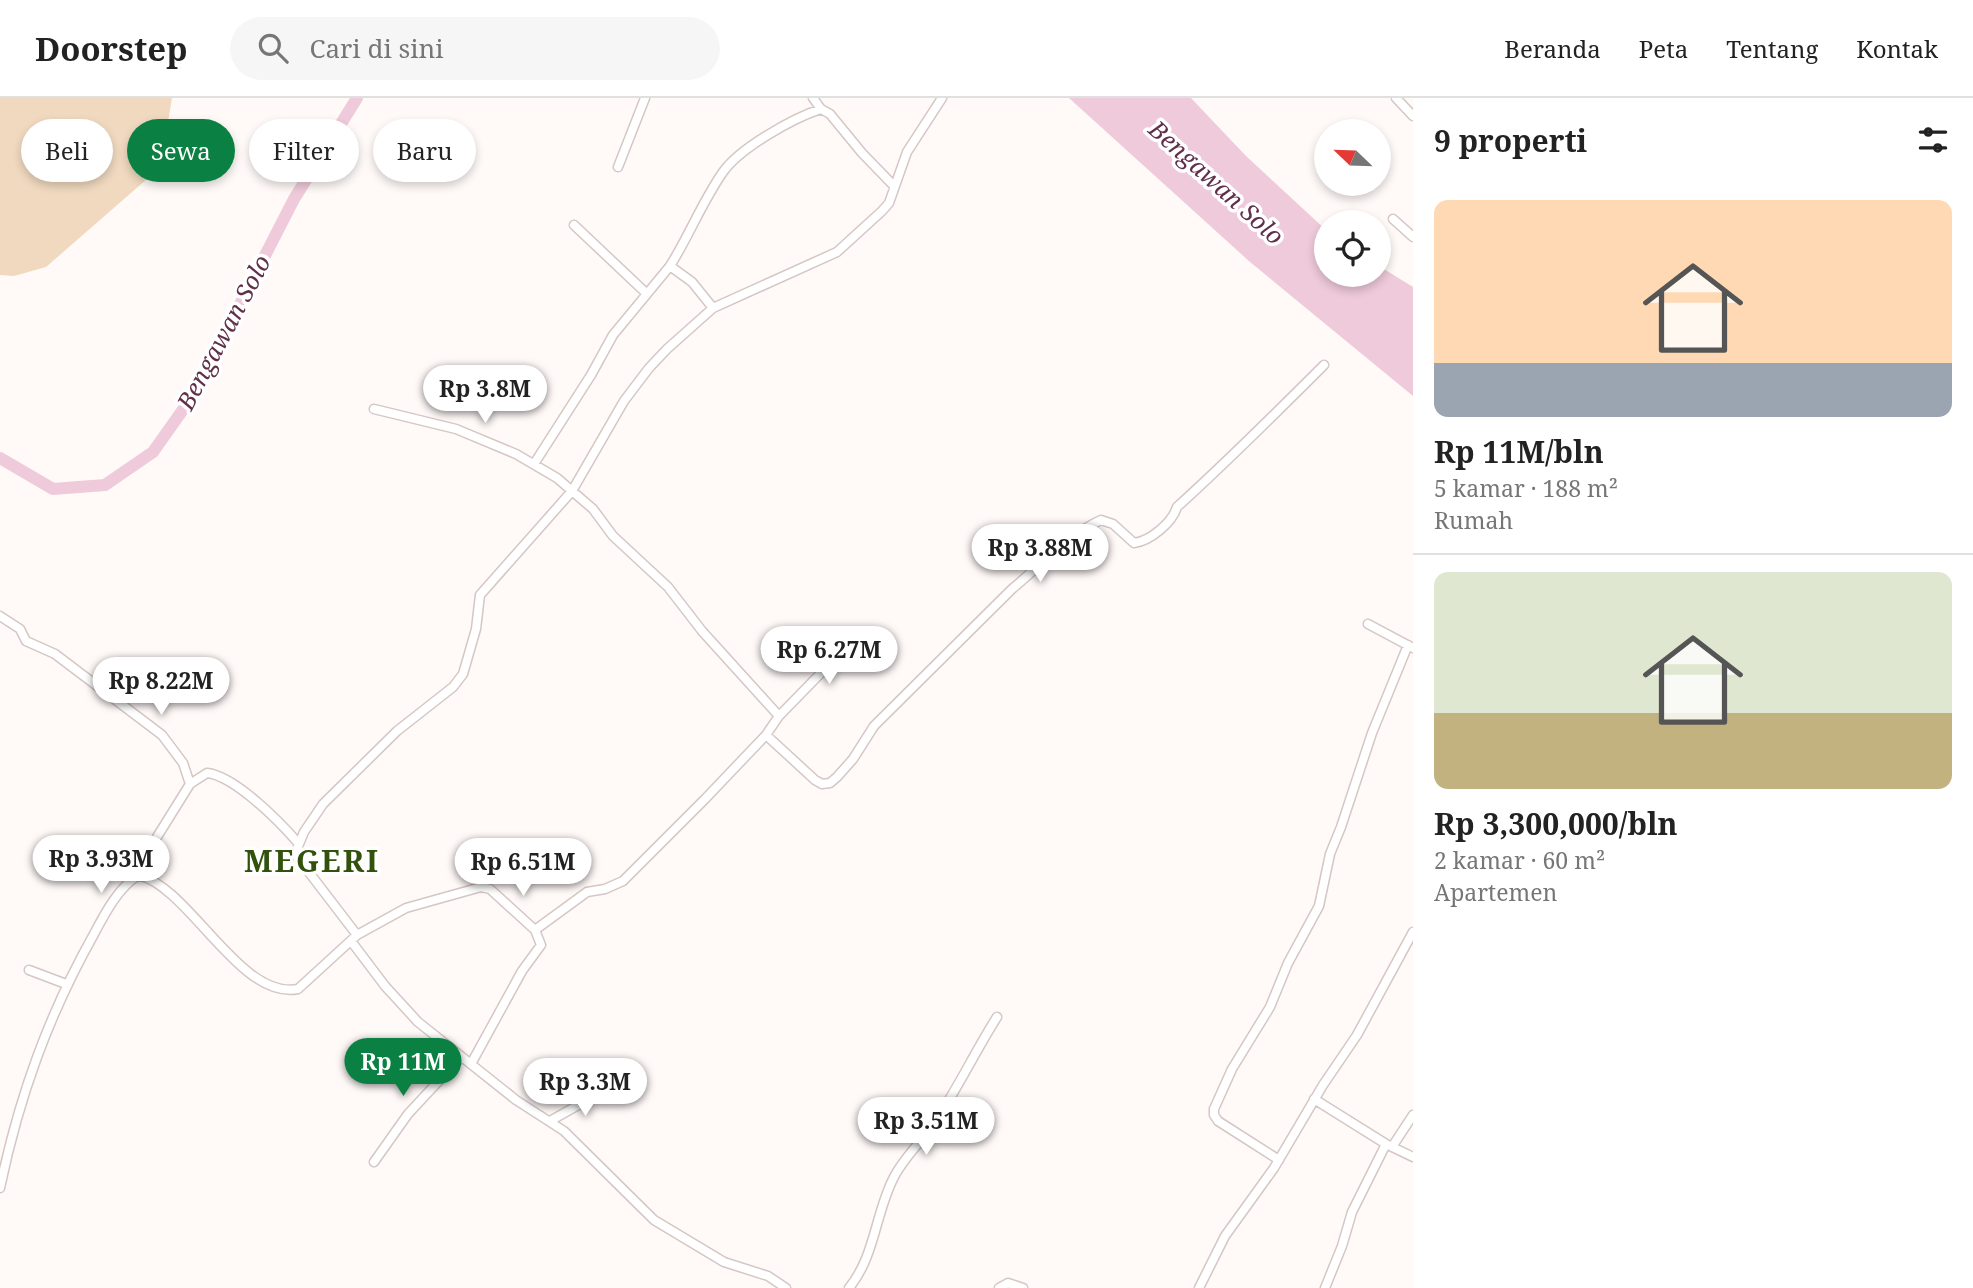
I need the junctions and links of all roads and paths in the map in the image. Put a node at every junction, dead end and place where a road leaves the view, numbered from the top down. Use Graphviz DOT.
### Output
graph roads {
  1 [pos="645,98"];
  2 [pos="813,98"];
  3 [pos="942,98"];
  4 [pos="1396,98"];
  5 [pos="821,109"];
  6 [pos="1413,116"];
  7 [pos="618,167"];
  8 [pos="894,186"];
  9 [pos="1394,219"];
  10 [pos="574,225"];
  11 [pos="1413,237"];
  12 [pos="670,266"];
  13 [pos="646,293"];
  14 [pos="713,308"];
  15 [pos="1324,365"];
  16 [pos="374,409"];
  17 [pos="534,464"];
  18 [pos="572,491"];
  19 [pos="0,616"];
  20 [pos="1368,624"];
  21 [pos="858,635"];
  22 [pos="1410,646"];
  23 [pos="779,716"];
  24 [pos="766,734"];
  25 [pos="190,784"];
  26 [pos="299,844"];
  27 [pos="139,875"];
  28 [pos="535,930"];
  29 [pos="1413,932"];
  30 [pos="354,938"];
  31 [pos="29,970"];
  32 [pos="66,984"];
  33 [pos="997,1017"];
  34 [pos="461,1057"];
  35 [pos="471,1064"];
  36 [pos="605,1090"];
  37 [pos="1314,1099"];
  38 [pos="1413,1115"];
  39 [pos="551,1121"];
  40 [pos="1389,1146"];
  41 [pos="1413,1157"];
  42 [pos="1279,1160"];
  43 [pos="374,1162"];
  44 [pos="0,1188"];
  45 [pos="786,1288"];
  46 [pos="849,1288"];
  47 [pos="999,1288"];
  48 [pos="1023,1288"];
  49 [pos="1199,1288"];
  50 [pos="1325,1288"];
  1 -- 7 [label="street"];
  2 -- 5 [label="street"];
  3 -- 8 [label="street"];
  4 -- 6 [label="street"];
  5 -- 8 [label="street"];
  5 -- 12 [label="street"];
  8 -- 14 [label="street"];
  9 -- 11 [label="street"];
  10 -- 13 [label="street"];
  12 -- 13 [label="street"];
  12 -- 14 [label="street"];
  13 -- 17 [label="street"];
  14 -- 18 [label="street"];
  15 -- 24 [label="street"];
  16 -- 17 [label="street"];
  17 -- 18 [label="street"];
  18 -- 23 [label="street"];
  18 -- 26 [label="street"];
  19 -- 25 [label="street"];
  20 -- 22 [label="street"];
  21 -- 23 [label="street"];
  22 -- 42 [label="street"];
  23 -- 24 [label="street"];
  24 -- 28 [label="street"];
  25 -- 26 [label="street"];
  25 -- 27 [label="street"];
  26 -- 30 [label="street"];
  27 -- 30 [label="street"];
  27 -- 32 [label="street"];
  28 -- 30 [label="street"];
  28 -- 35 [label="street"];
  29 -- 37 [label="street"];
  30 -- 34 [label="street"];
  31 -- 32 [label="street"];
  32 -- 44 [label="street"];
  33 -- 46 [label="street"];
  34 -- 35 [label="street"];
  34 -- 43 [label="street"];
  35 -- 39 [label="street"];
  36 -- 39 [label="street"];
  37 -- 40 [label="street"];
  37 -- 42 [label="street"];
  38 -- 40 [label="street"];
  39 -- 45 [label="street"];
  40 -- 41 [label="street"];
  40 -- 50 [label="street"];
  42 -- 49 [label="street"];
  47 -- 48 [label="street"];
}
